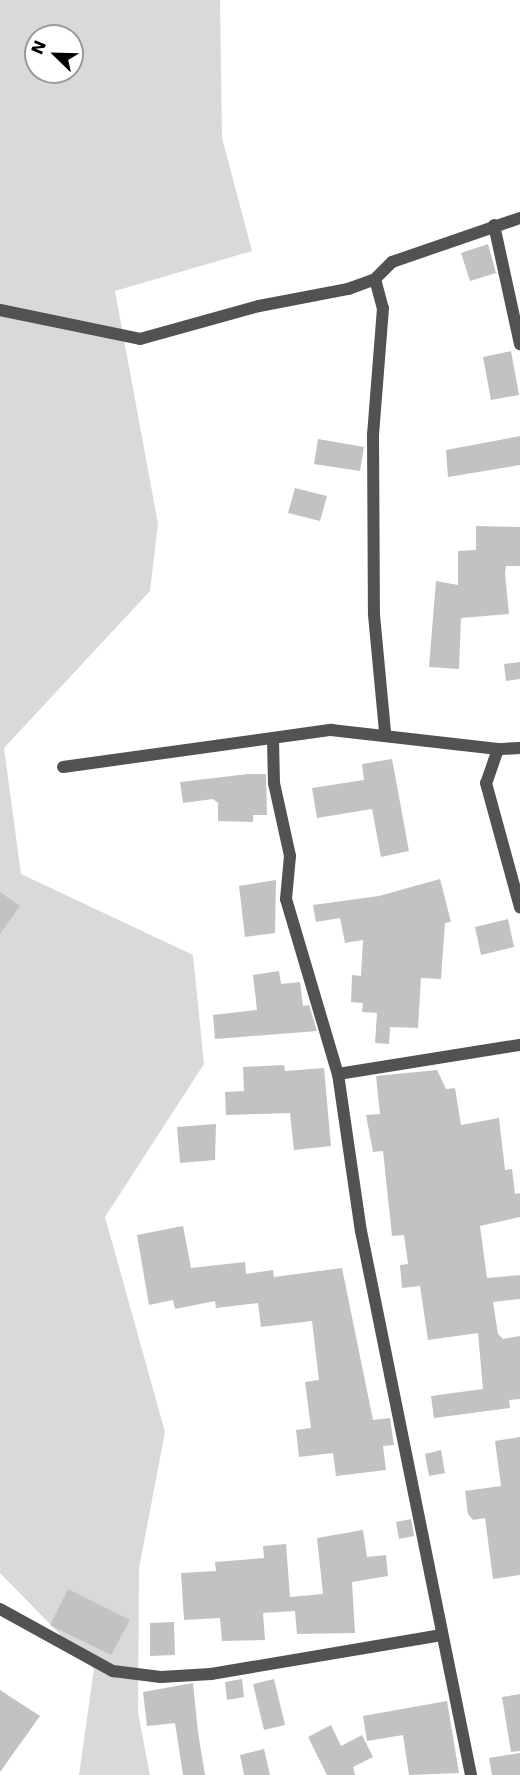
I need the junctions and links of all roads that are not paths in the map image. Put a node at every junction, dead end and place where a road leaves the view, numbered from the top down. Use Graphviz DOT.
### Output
graph roads {
  1 [pos="520,218"];
  2 [pos="494,225"];
  3 [pos="375,279"];
  4 [pos="0,310"];
  5 [pos="520,344"];
  6 [pos="386,732"];
  7 [pos="273,740"];
  8 [pos="520,748"];
  9 [pos="498,749"];
  10 [pos="63,767"];
  11 [pos="520,907"];
  12 [pos="520,1045"];
  13 [pos="338,1074"];
  14 [pos="0,1609"];
  15 [pos="442,1635"];
  16 [pos="471,1775"];
  1 -- 2 [label="street"];
  2 -- 3 [label="street"];
  2 -- 5 [label="street"];
  3 -- 4 [label="street"];
  3 -- 6 [label="street"];
  6 -- 7 [label="street"];
  6 -- 9 [label="street"];
  7 -- 10 [label="street"];
  7 -- 13 [label="street"];
  8 -- 9 [label="street"];
  9 -- 11 [label="street"];
  12 -- 13 [label="street"];
  13 -- 15 [label="street"];
  14 -- 15 [label="street"];
  15 -- 16 [label="street"];
}
